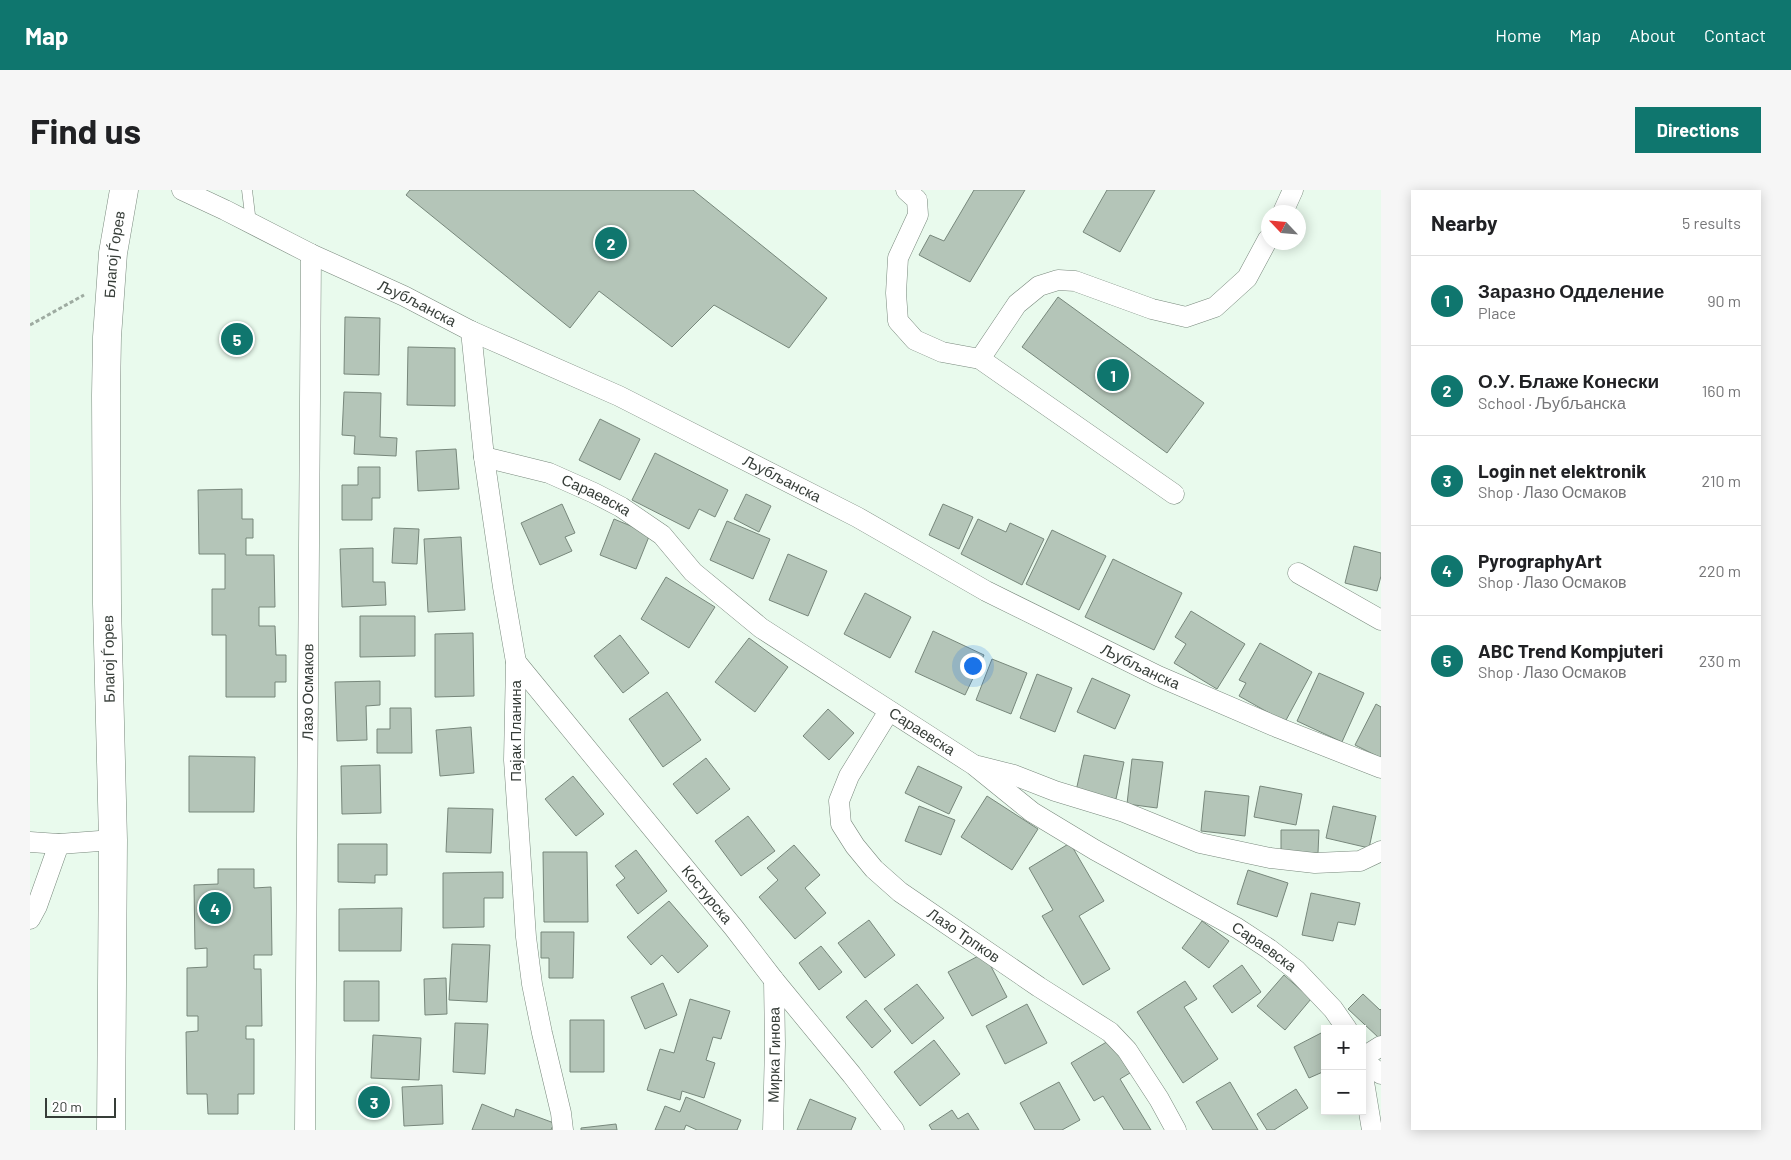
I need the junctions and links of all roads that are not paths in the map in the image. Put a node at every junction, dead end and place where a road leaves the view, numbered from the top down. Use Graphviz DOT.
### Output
graph roads {
  1 [pos="124,190"];
  2 [pos="182,190"];
  3 [pos="247,190"];
  4 [pos="906,190"];
  5 [pos="1293,190"];
  6 [pos="1286,205"];
  7 [pos="251,223"];
  8 [pos="1262,250"];
  9 [pos="311,254"];
  10 [pos="472,331"];
  11 [pos="980,359"];
  12 [pos="484,457"];
  13 [pos="1174,494"];
  14 [pos="1298,573"];
  15 [pos="1381,620"];
  16 [pos="516,662"];
  17 [pos="890,711"];
  18 [pos="974,765"];
  19 [pos="1381,768"];
  20 [pos="113,840"];
  21 [pos="30,842"];
  22 [pos="58,844"];
  23 [pos="1381,851"];
  24 [pos="30,919"];
  25 [pos="774,980"];
  26 [pos="1344,1025"];
  27 [pos="1381,1046"];
  28 [pos="1366,1056"];
  29 [pos="1366,1062"];
  30 [pos="1381,1074"];
  31 [pos="1366,1094"];
  32 [pos="111,1130"];
  33 [pos="304,1130"];
  34 [pos="563,1130"];
  35 [pos="773,1130"];
  36 [pos="894,1130"];
  37 [pos="1176,1130"];
  38 [pos="1372,1130"];
  1 -- 20 [label="main road, Благој Ѓорев"];
  2 -- 7 [label="street, Љубљанска"];
  3 -- 7 [label="lane"];
  4 -- 11 [label="street"];
  5 -- 6 [label="street"];
  7 -- 9 [label="street, Љубљанска"];
  8 -- 11 [label="street"];
  9 -- 10 [label="street, Љубљанска"];
  9 -- 33 [label="street, Лазо Осмаков"];
  10 -- 12 [label="street, Пајак Планина"];
  10 -- 19 [label="street, Љубљанска"];
  11 -- 13 [label="street"];
  12 -- 16 [label="street, Пајак Планина"];
  12 -- 17 [label="street, Сараевска"];
  14 -- 15 [label="street"];
  16 -- 25 [label="street, Костурска"];
  16 -- 34 [label="street, Пајак Планина"];
  17 -- 18 [label="street, Сараевска"];
  17 -- 37 [label="street, Лазо Трпков"];
  18 -- 23 [label="street"];
  18 -- 26 [label="street, Сараевска"];
  20 -- 22 [label="street"];
  20 -- 32 [label="main road, Благој Ѓорев"];
  21 -- 22 [label="street"];
  22 -- 24 [label="street"];
  25 -- 35 [label="street, Мирка Гинова"];
  25 -- 36 [label="street, Костурска"];
  27 -- 28 [label="street"];
  29 -- 30 [label="street"];
  31 -- 38 [label="street"];
}
